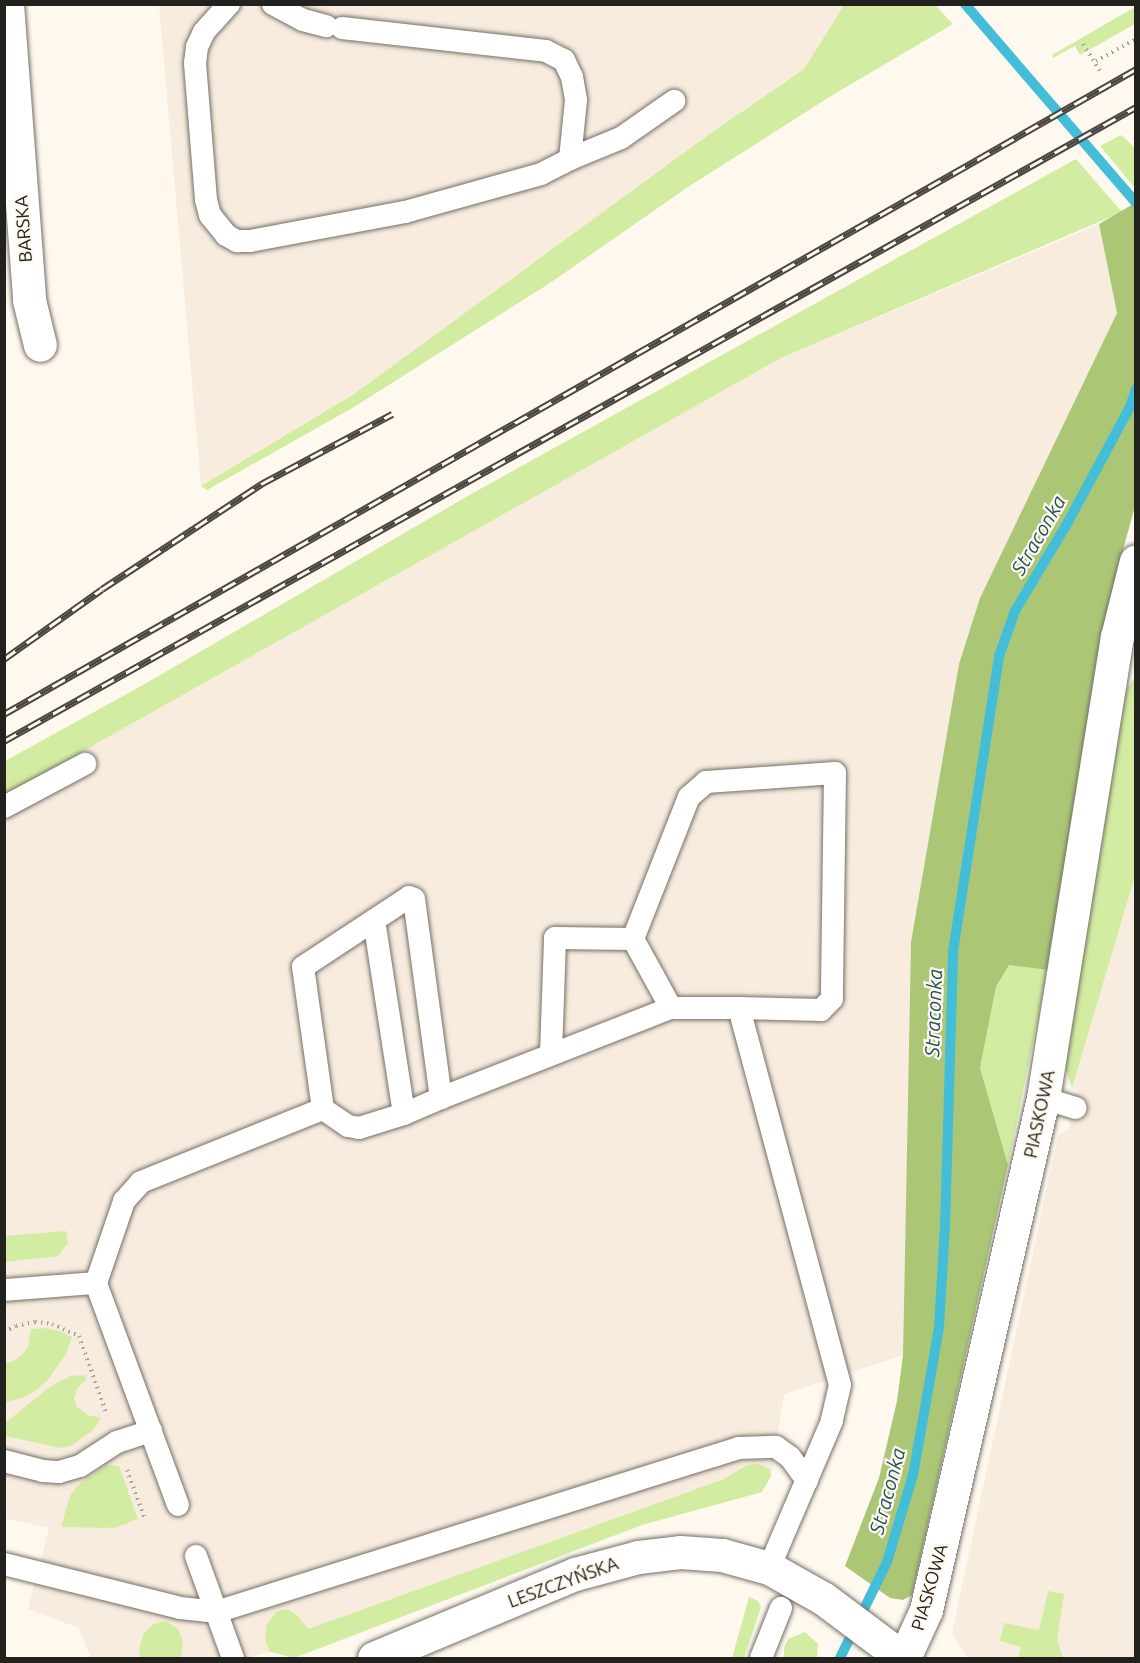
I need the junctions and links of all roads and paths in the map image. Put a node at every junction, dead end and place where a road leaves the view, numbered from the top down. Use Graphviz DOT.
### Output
graph roads {
  1 [pos="7,4"];
  2 [pos="229,4"];
  3 [pos="273,4"];
  4 [pos="1136,39"];
  5 [pos="1083,44"];
  6 [pos="1096,61"];
  7 [pos="1100,71"];
  8 [pos="674,101"];
  9 [pos="570,159"];
  10 [pos="40,345"];
  11 [pos="1136,561"];
  12 [pos="1126,638"];
  13 [pos="85,764"];
  14 [pos="4,807"];
  15 [pos="374,920"];
  16 [pos="633,939"];
  17 [pos="671,1008"];
  18 [pos="739,1008"];
  19 [pos="551,1054"];
  20 [pos="441,1098"];
  21 [pos="1043,1098"];
  22 [pos="1075,1108"];
  23 [pos="323,1109"];
  24 [pos="404,1114"];
  25 [pos="96,1283"];
  26 [pos="4,1290"];
  27 [pos="4,1332"];
  28 [pos="108,1416"];
  29 [pos="151,1431"];
  30 [pos="4,1461"];
  31 [pos="807,1480"];
  32 [pos="178,1505"];
  33 [pos="196,1556"];
  34 [pos="4,1564"];
  35 [pos="769,1568"];
  36 [pos="781,1608"];
  37 [pos="216,1612"];
  38 [pos="233,1659"];
  39 [pos="374,1659"];
  40 [pos="761,1659"];
  41 [pos="904,1659"];
  1 -- 10 [label="street, BARSKA"];
  2 -- 9 [label="lane"];
  3 -- 9 [label="lane"];
  4 -- 6 [label="path"];
  5 -- 6 [label="path"];
  6 -- 7 [label="path"];
  8 -- 9 [label="lane"];
  11 -- 12 [label="street, PIASKOWA"];
  12 -- 21 [label="street, PIASKOWA"];
  13 -- 14 [label="lane"];
  15 -- 20 [label="lane"];
  15 -- 23 [label="lane"];
  15 -- 24 [label="lane"];
  16 -- 17 [label="lane"];
  16 -- 18 [label="lane"];
  16 -- 19 [label="lane"];
  17 -- 18 [label="lane"];
  17 -- 19 [label="lane"];
  18 -- 31 [label="lane"];
  19 -- 20 [label="lane"];
  20 -- 24 [label="lane"];
  21 -- 22 [label="lane"];
  21 -- 41 [label="street, PIASKOWA"];
  23 -- 24 [label="lane"];
  23 -- 25 [label="lane"];
  25 -- 26 [label="lane"];
  25 -- 29 [label="lane"];
  27 -- 28 [label="path"];
  29 -- 30 [label="lane"];
  29 -- 32 [label="lane"];
  31 -- 35 [label="lane"];
  31 -- 37 [label="lane"];
  33 -- 37 [label="lane"];
  34 -- 37 [label="lane"];
  35 -- 39 [label="street, LESZCZYŃSKA"];
  35 -- 41 [label="street, LESZCZYŃSKA"];
  36 -- 40 [label="lane"];
  37 -- 38 [label="lane"];
}
